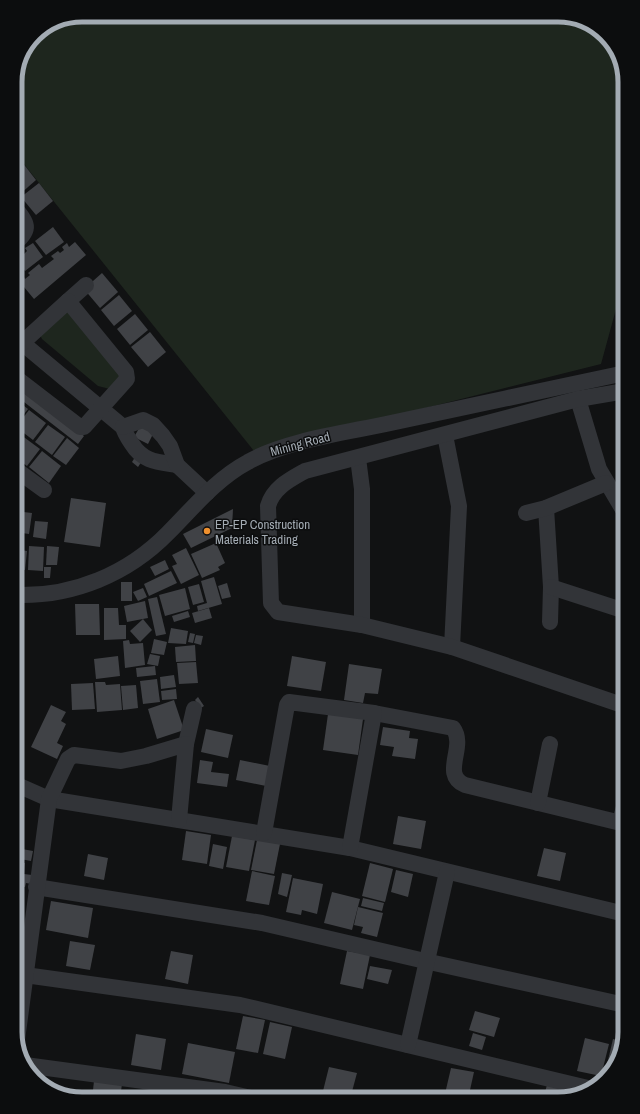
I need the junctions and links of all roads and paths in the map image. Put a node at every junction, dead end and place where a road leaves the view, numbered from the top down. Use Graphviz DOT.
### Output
graph roads {
  1 [pos="22,216"];
  2 [pos="22,238"];
  3 [pos="86,285"];
  4 [pos="68,301"];
  5 [pos="22,338"];
  6 [pos="22,342"];
  7 [pos="618,374"];
  8 [pos="22,382"];
  9 [pos="618,392"];
  10 [pos="578,400"];
  11 [pos="102,408"];
  12 [pos="123,427"];
  13 [pos="445,435"];
  14 [pos="358,458"];
  15 [pos="177,465"];
  16 [pos="22,474"];
  17 [pos="606,483"];
  18 [pos="44,490"];
  19 [pos="207,494"];
  20 [pos="618,502"];
  21 [pos="546,508"];
  22 [pos="526,513"];
  23 [pos="551,587"];
  24 [pos="22,595"];
  25 [pos="618,609"];
  26 [pos="550,622"];
  27 [pos="362,625"];
  28 [pos="452,647"];
  29 [pos="618,704"];
  30 [pos="194,708"];
  31 [pos="374,713"];
  32 [pos="186,744"];
  33 [pos="550,744"];
  34 [pos="22,787"];
  35 [pos="49,798"];
  36 [pos="538,803"];
  37 [pos="179,820"];
  38 [pos="618,822"];
  39 [pos="264,833"];
  40 [pos="350,848"];
  41 [pos="447,872"];
  42 [pos="36,887"];
  43 [pos="618,912"];
  44 [pos="425,961"];
  45 [pos="25,975"];
  46 [pos="22,999"];
  47 [pos="618,1003"];
  48 [pos="408,1045"];
  49 [pos="32,1066"];
  50 [pos="583,1087"];
  51 [pos="225,1092"];
  1 -- 2 [label="street"];
  3 -- 4 [label="street"];
  4 -- 5 [label="street"];
  4 -- 11 [label="street"];
  6 -- 11 [label="street"];
  7 -- 19 [label="street, Mining Road"];
  8 -- 11 [label="street"];
  9 -- 10 [label="street"];
  10 -- 13 [label="street"];
  10 -- 17 [label="street"];
  11 -- 12 [label="street"];
  12 -- 15 [label="street"];
  12 -- 15 [label="street"];
  13 -- 14 [label="street"];
  13 -- 28 [label="street"];
  14 -- 27 [label="street"];
  14 -- 27 [label="street"];
  15 -- 19 [label="street"];
  16 -- 18 [label="street"];
  17 -- 20 [label="street"];
  17 -- 21 [label="street"];
  19 -- 24 [label="street, Mining Road"];
  21 -- 22 [label="street"];
  21 -- 23 [label="street"];
  23 -- 25 [label="street"];
  23 -- 26 [label="street"];
  27 -- 28 [label="street"];
  28 -- 29 [label="street"];
  30 -- 32 [label="street"];
  31 -- 36 [label="street"];
  31 -- 39 [label="street"];
  31 -- 40 [label="street"];
  32 -- 35 [label="street"];
  32 -- 37 [label="street"];
  33 -- 36 [label="street"];
  34 -- 35 [label="street"];
  35 -- 37 [label="street"];
  35 -- 42 [label="street"];
  36 -- 38 [label="street"];
  37 -- 39 [label="street"];
  39 -- 40 [label="street"];
  40 -- 41 [label="street"];
  41 -- 43 [label="street"];
  41 -- 44 [label="street"];
  42 -- 44 [label="street"];
  42 -- 45 [label="street"];
  44 -- 47 [label="street"];
  44 -- 48 [label="street"];
  45 -- 46 [label="street"];
  45 -- 48 [label="street"];
  48 -- 50 [label="street"];
  49 -- 51 [label="street"];
}
